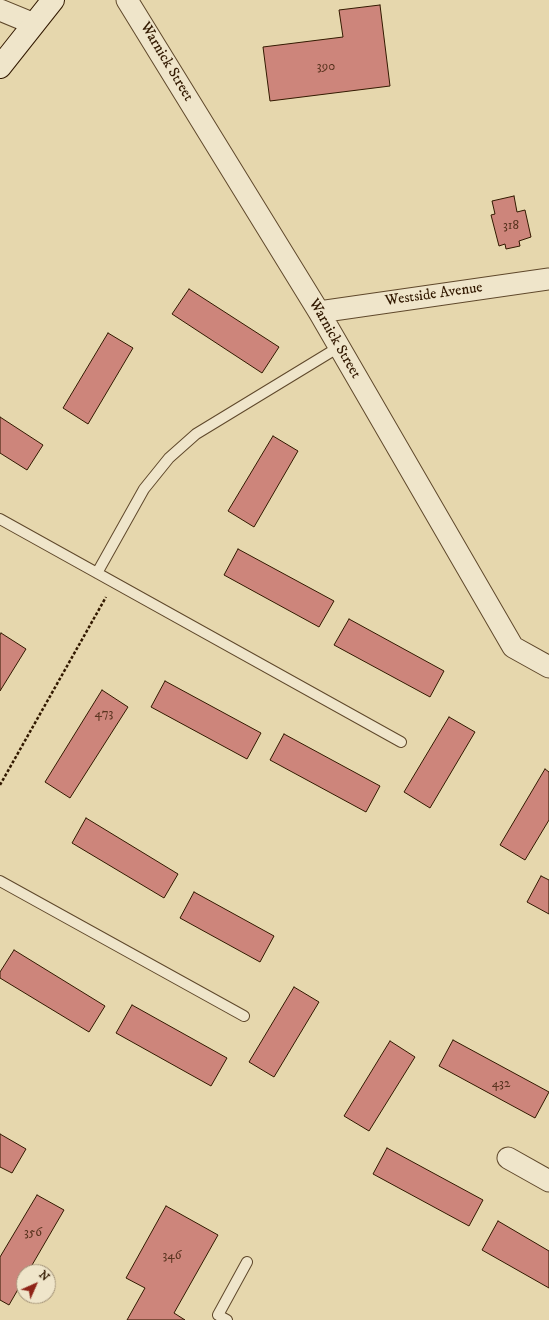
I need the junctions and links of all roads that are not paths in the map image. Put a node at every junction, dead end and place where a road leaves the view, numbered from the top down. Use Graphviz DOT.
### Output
graph roads {
  1 [pos="53,0"];
  2 [pos="128,0"];
  3 [pos="0,10"];
  4 [pos="34,24"];
  5 [pos="0,67"];
  6 [pos="549,279"];
  7 [pos="319,312"];
  8 [pos="339,348"];
  9 [pos="0,519"];
  10 [pos="97,573"];
  11 [pos="549,667"];
  12 [pos="401,742"];
  13 [pos="0,881"];
  14 [pos="244,1016"];
  15 [pos="508,1158"];
  16 [pos="549,1182"];
  17 [pos="246,1262"];
  18 [pos="227,1320"];
  1 -- 4 [label="street"];
  2 -- 7 [label="street, Warnick Street"];
  3 -- 4 [label="street"];
  4 -- 5 [label="street"];
  6 -- 7 [label="street, Westside Avenue"];
  7 -- 8 [label="street, Warnick Street"];
  8 -- 10 [label="lane"];
  8 -- 11 [label="street, Warnick Street"];
  9 -- 10 [label="lane"];
  10 -- 12 [label="lane"];
  13 -- 14 [label="lane"];
  15 -- 16 [label="street"];
  17 -- 18 [label="lane"];
}
